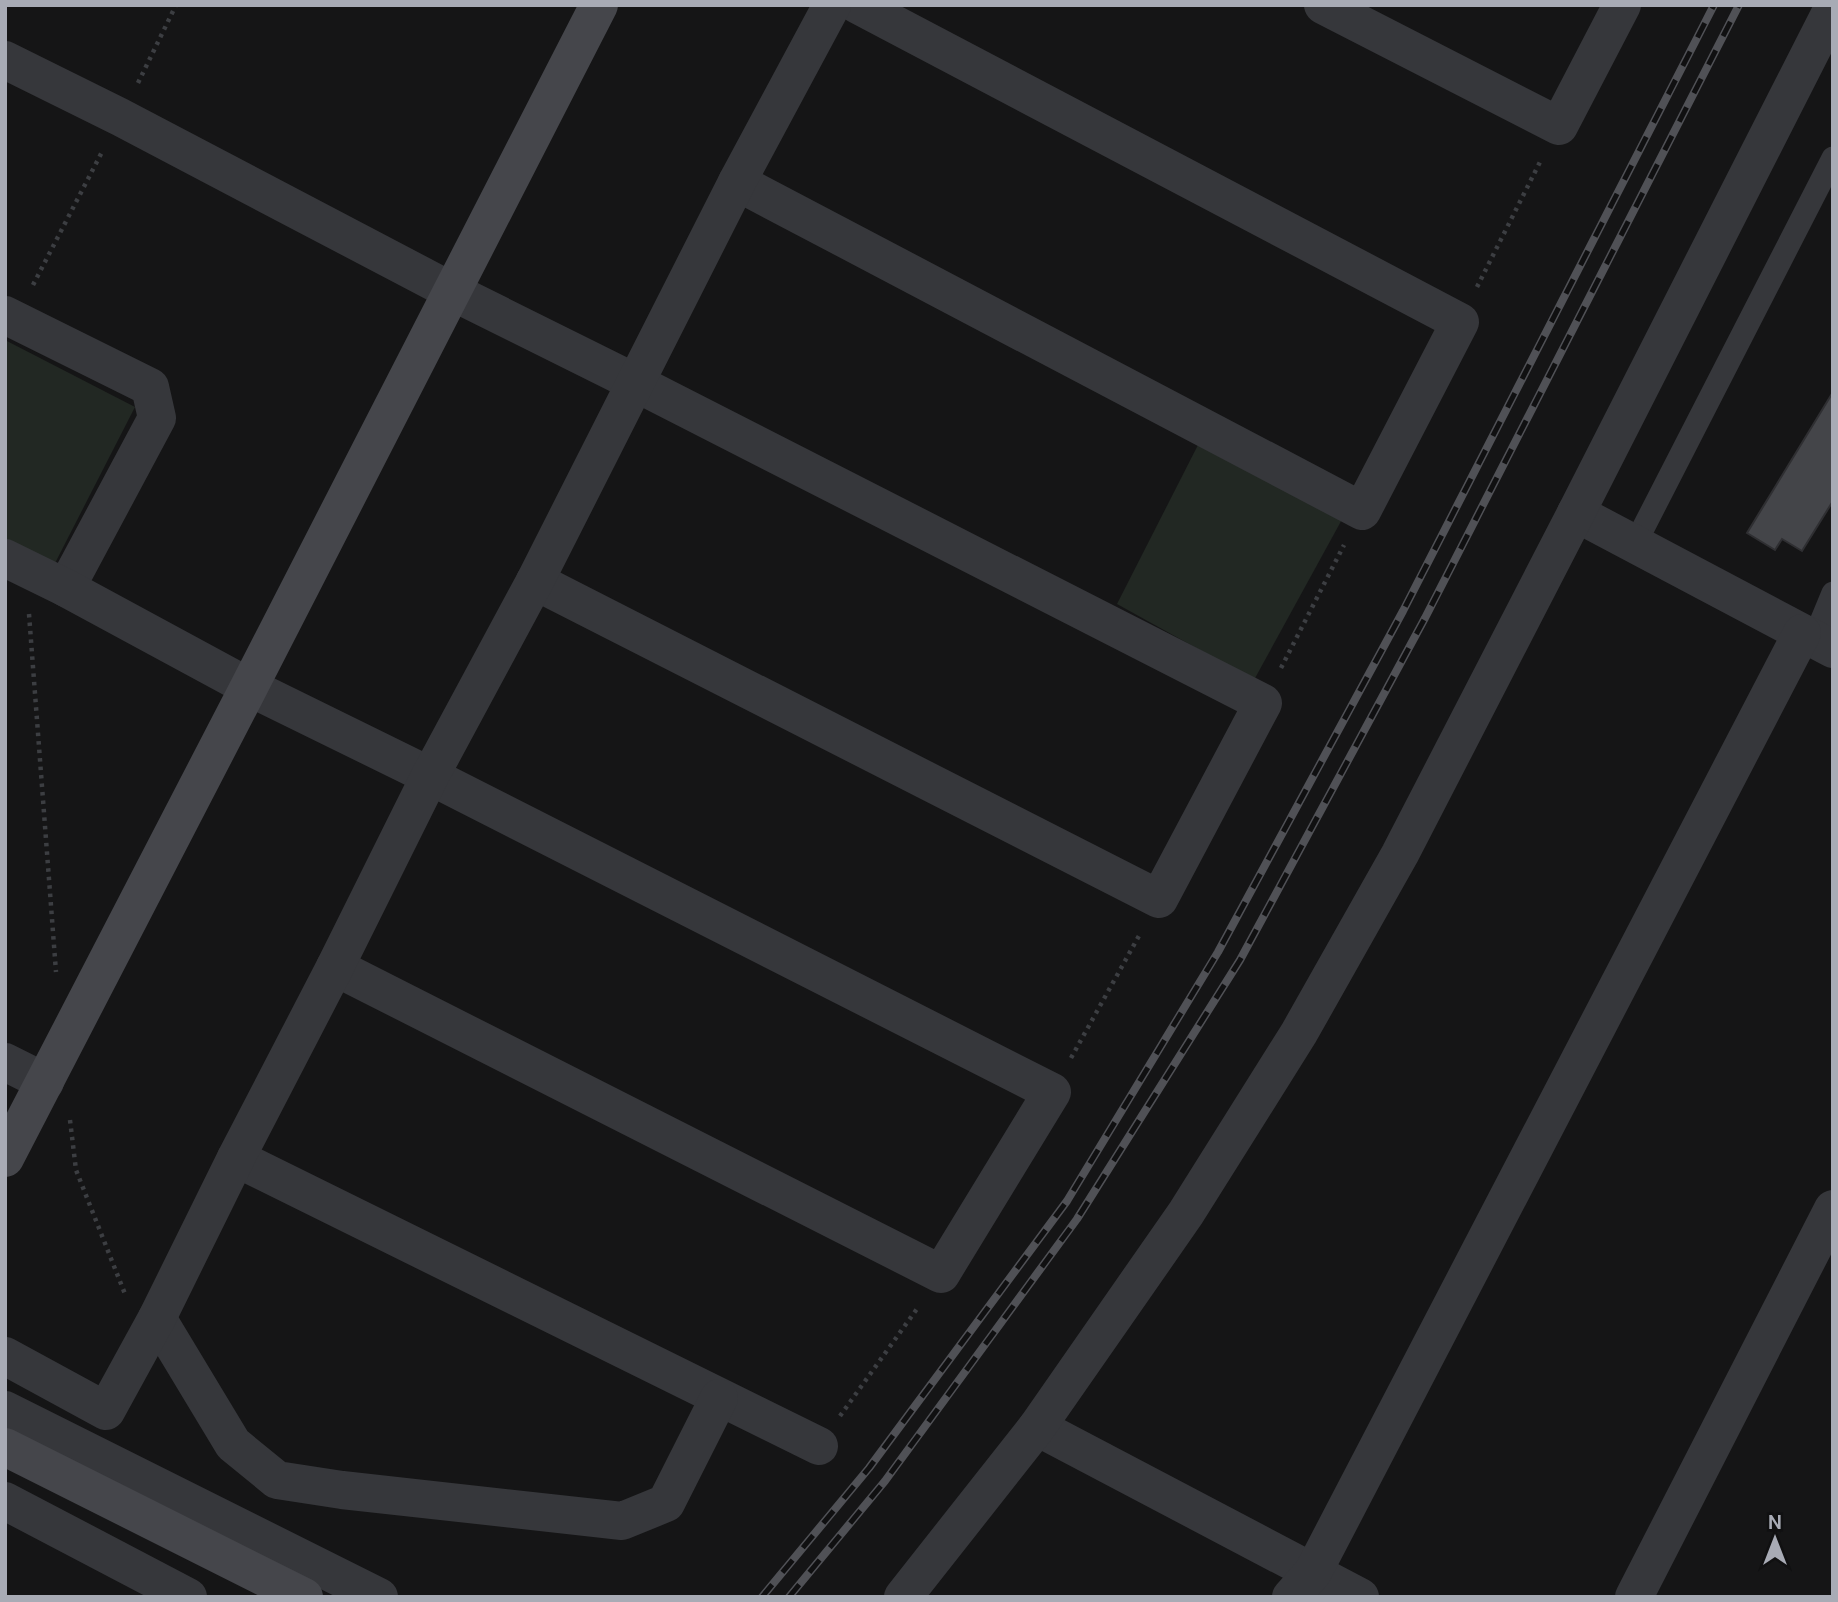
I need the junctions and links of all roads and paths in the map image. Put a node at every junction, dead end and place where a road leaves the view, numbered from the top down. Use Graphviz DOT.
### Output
graph roads {
  1 [pos="177,5"];
  2 [pos="599,5"];
  3 [pos="832,5"];
  4 [pos="858,5"];
  5 [pos="1322,5"];
  6 [pos="1622,5"];
  7 [pos="1833,8"];
  8 [pos="5,60"];
  9 [pos="120,117"];
  10 [pos="1559,126"];
  11 [pos="1833,158"];
  12 [pos="737,182"];
  13 [pos="453,292"];
  14 [pos="10,317"];
  15 [pos="1460,322"];
  16 [pos="636,383"];
  17 [pos="1362,511"];
  18 [pos="1576,513"];
  19 [pos="1635,544"];
  20 [pos="16,563"];
  21 [pos="535,581"];
  22 [pos="65,589"];
  23 [pos="1833,593"];
  24 [pos="1817,641"];
  25 [pos="249,687"];
  26 [pos="1263,703"];
  27 [pos="430,776"];
  28 [pos="1159,899"];
  29 [pos="335,967"];
  30 [pos="57,981"];
  31 [pos="5,1062"];
  32 [pos="45,1082"];
  33 [pos="1052,1092"];
  34 [pos="70,1117"];
  35 [pos="5,1158"];
  36 [pos="236,1158"];
  37 [pos="1833,1209"];
  38 [pos="941,1274"];
  39 [pos="157,1318"];
  40 [pos="5,1356"];
  41 [pos="719,1398"];
  42 [pos="5,1410"];
  43 [pos="1037,1427"];
  44 [pos="819,1446"];
  45 [pos="5,1447"];
  46 [pos="5,1501"];
  47 [pos="1302,1584"];
  48 [pos="188,1597"];
  49 [pos="304,1597"];
  50 [pos="379,1597"];
  51 [pos="903,1597"];
  52 [pos="1360,1597"];
  53 [pos="1634,1597"];
  1 -- 9 [label="path"];
  2 -- 13 [label="street"];
  3 -- 12 [label="street"];
  4 -- 15 [label="street"];
  5 -- 10 [label="street"];
  6 -- 10 [label="street"];
  7 -- 18 [label="street"];
  8 -- 9 [label="street"];
  9 -- 13 [label="street"];
  9 -- 14 [label="path"];
  10 -- 15 [label="path"];
  11 -- 19 [label="lane"];
  12 -- 16 [label="street"];
  12 -- 17 [label="street"];
  13 -- 16 [label="street"];
  13 -- 25 [label="street"];
  14 -- 22 [label="street"];
  15 -- 17 [label="street"];
  16 -- 21 [label="street"];
  16 -- 26 [label="street"];
  17 -- 26 [label="path"];
  18 -- 19 [label="street"];
  18 -- 43 [label="street"];
  19 -- 24 [label="street"];
  20 -- 22 [label="street"];
  20 -- 30 [label="path"];
  21 -- 27 [label="street"];
  21 -- 28 [label="street"];
  22 -- 25 [label="street"];
  23 -- 24 [label="lane"];
  24 -- 47 [label="street"];
  25 -- 27 [label="street"];
  25 -- 32 [label="street"];
  26 -- 28 [label="street"];
  27 -- 29 [label="street"];
  27 -- 33 [label="street"];
  28 -- 33 [label="path"];
  29 -- 36 [label="street"];
  29 -- 38 [label="street"];
  31 -- 32 [label="street"];
  32 -- 35 [label="street"];
  33 -- 38 [label="street"];
  34 -- 39 [label="path"];
  36 -- 39 [label="street"];
  36 -- 41 [label="street"];
  37 -- 53 [label="street"];
  38 -- 44 [label="path"];
  39 -- 40 [label="street"];
  39 -- 41 [label="street"];
  41 -- 44 [label="street"];
  42 -- 50 [label="street"];
  43 -- 47 [label="street"];
  43 -- 51 [label="street"];
  45 -- 49 [label="street"];
  46 -- 48 [label="street"];
  47 -- 52 [label="street"];
}
